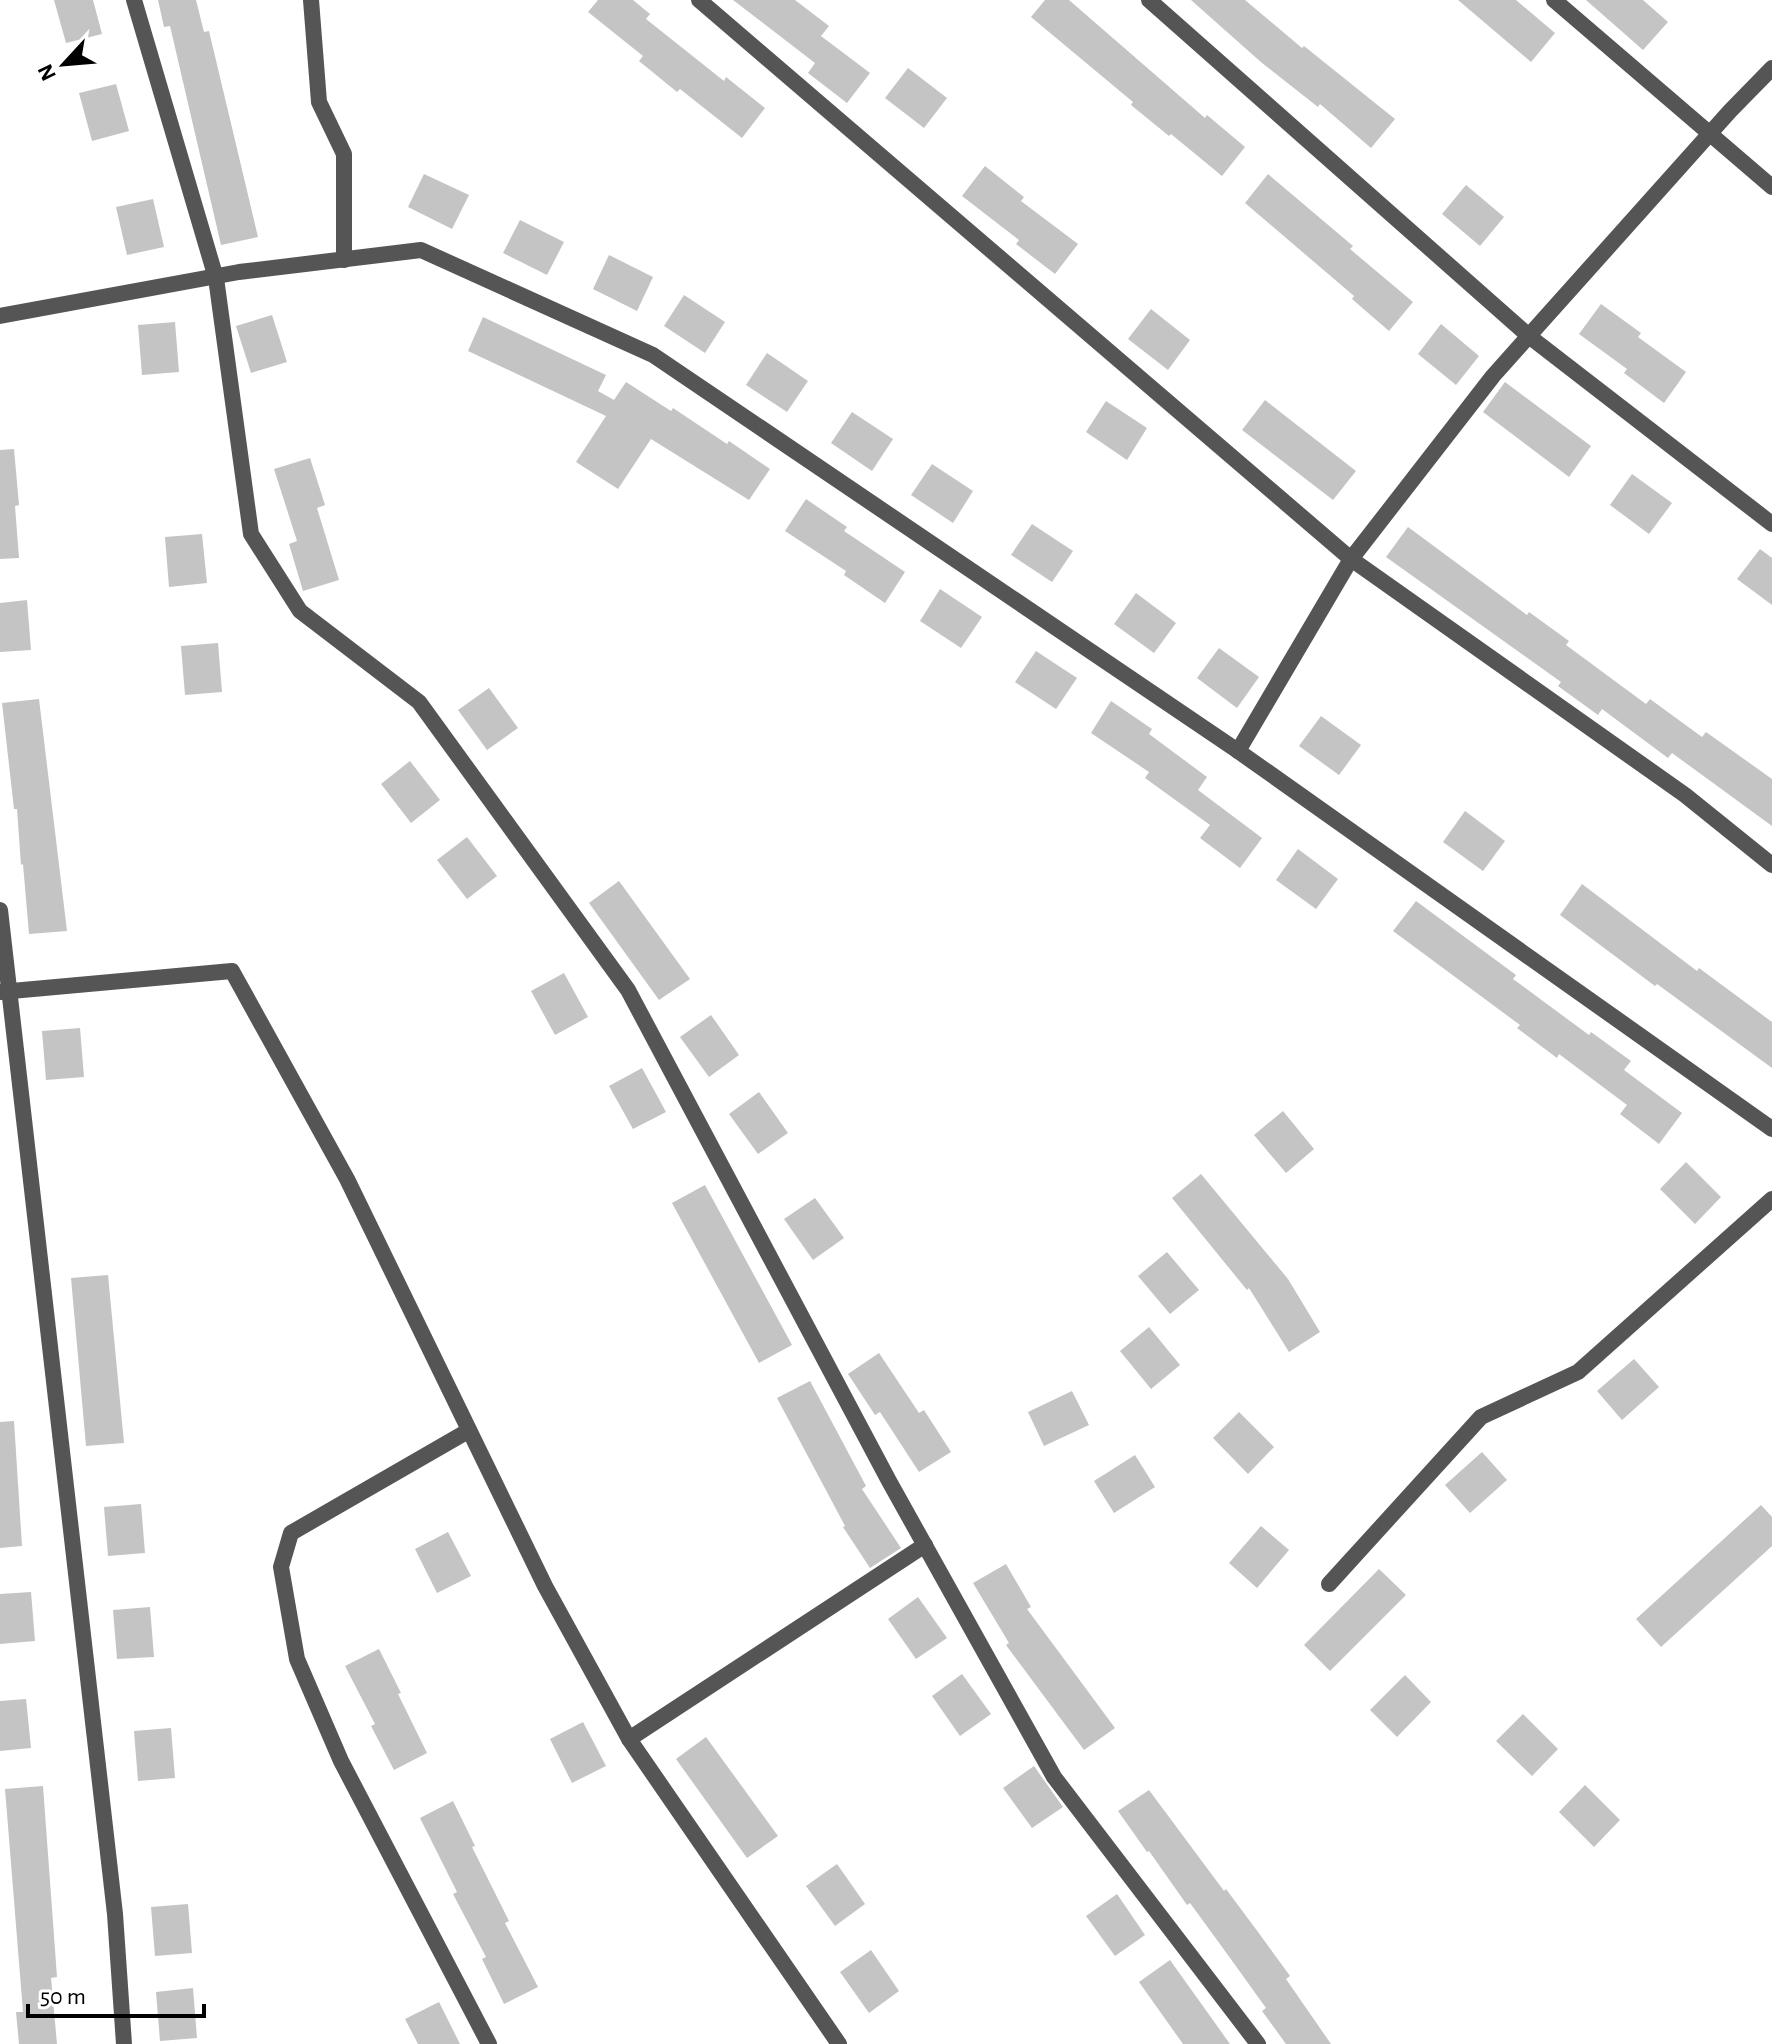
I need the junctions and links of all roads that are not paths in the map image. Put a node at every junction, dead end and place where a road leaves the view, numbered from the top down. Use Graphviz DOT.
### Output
graph roads {
  1 [pos="134,0"];
  2 [pos="311,0"];
  3 [pos="699,0"];
  4 [pos="1149,0"];
  5 [pos="1554,0"];
  6 [pos="1772,68"];
  7 [pos="1710,133"];
  8 [pos="1772,187"];
  9 [pos="344,260"];
  10 [pos="216,278"];
  11 [pos="0,316"];
  12 [pos="1530,337"];
  13 [pos="1772,524"];
  14 [pos="1351,559"];
  15 [pos="1238,751"];
  16 [pos="1772,865"];
  17 [pos="0,910"];
  18 [pos="4,992"];
  19 [pos="1772,1129"];
  20 [pos="1772,1199"];
  21 [pos="468,1431"];
  22 [pos="925,1545"];
  23 [pos="1329,1584"];
  24 [pos="629,1739"];
  25 [pos="124,2044"];
  26 [pos="489,2044"];
  27 [pos="839,2044"];
  28 [pos="1258,2044"];
  1 -- 10 [label="street"];
  2 -- 9 [label="street"];
  3 -- 14 [label="street"];
  4 -- 12 [label="street"];
  5 -- 7 [label="street"];
  6 -- 7 [label="street"];
  7 -- 8 [label="street"];
  7 -- 12 [label="street"];
  9 -- 10 [label="street"];
  9 -- 15 [label="street"];
  10 -- 11 [label="street"];
  10 -- 22 [label="street"];
  12 -- 13 [label="street"];
  12 -- 14 [label="street"];
  14 -- 15 [label="street"];
  14 -- 16 [label="street"];
  15 -- 19 [label="street"];
  17 -- 18 [label="street"];
  18 -- 21 [label="street"];
  18 -- 25 [label="street"];
  20 -- 23 [label="street"];
  21 -- 24 [label="street"];
  21 -- 26 [label="street"];
  22 -- 24 [label="street"];
  22 -- 28 [label="street"];
  24 -- 27 [label="street"];
}
